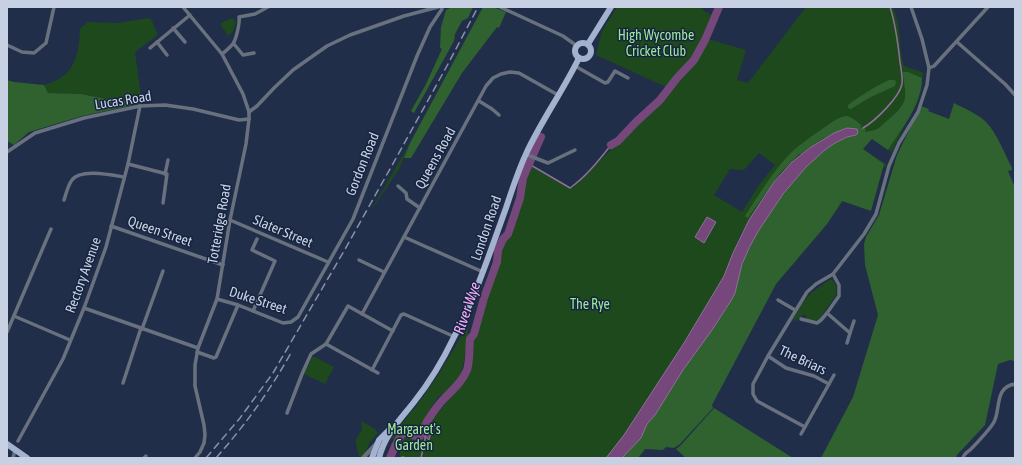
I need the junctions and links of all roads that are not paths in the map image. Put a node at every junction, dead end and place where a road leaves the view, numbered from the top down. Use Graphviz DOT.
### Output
graph roads {
  1 [pos="54,7"];
  2 [pos="183,7"];
  3 [pos="268,7"];
  4 [pos="438,7"];
  5 [pos="441,7"];
  6 [pos="501,7"];
  7 [pos="611,7"];
  8 [pos="911,7"];
  9 [pos="988,7"];
  10 [pos="190,15"];
  11 [pos="173,28"];
  12 [pos="157,42"];
  13 [pos="184,42"];
  14 [pos="957,42"];
  15 [pos="234,44"];
  16 [pos="588,44"];
  17 [pos="7,45"];
  18 [pos="577,46"];
  19 [pos="150,48"];
  20 [pos="254,53"];
  21 [pos="222,54"];
  22 [pos="167,55"];
  23 [pos="579,58"];
  24 [pos="575,66"];
  25 [pos="929,68"];
  26 [pos="628,78"];
  27 [pos="558,95"];
  28 [pos="1015,95"];
  29 [pos="479,101"];
  30 [pos="140,106"];
  31 [pos="249,112"];
  32 [pos="498,114"];
  33 [pos="249,119"];
  34 [pos="575,150"];
  35 [pos="7,152"];
  36 [pos="525,154"];
  37 [pos="168,160"];
  38 [pos="128,164"];
  39 [pos="165,174"];
  40 [pos="124,178"];
  41 [pos="398,186"];
  42 [pos="67,193"];
  43 [pos="72,195"];
  44 [pos="64,200"];
  45 [pos="163,202"];
  46 [pos="420,208"];
  47 [pos="230,220"];
  48 [pos="112,226"];
  49 [pos="51,229"];
  50 [pos="404,237"];
  51 [pos="257,239"];
  52 [pos="359,260"];
  53 [pos="328,262"];
  54 [pos="223,265"];
  55 [pos="163,271"];
  56 [pos="384,272"];
  57 [pos="484,272"];
  58 [pos="833,274"];
  59 [pos="217,299"];
  60 [pos="778,300"];
  61 [pos="238,305"];
  62 [pos="84,308"];
  63 [pos="795,310"];
  64 [pos="253,311"];
  65 [pos="827,313"];
  66 [pos="362,314"];
  67 [pos="14,316"];
  68 [pos="801,319"];
  69 [pos="854,321"];
  70 [pos="291,322"];
  71 [pos="142,328"];
  72 [pos="393,331"];
  73 [pos="7,332"];
  74 [pos="850,333"];
  75 [pos="454,337"];
  76 [pos="70,340"];
  77 [pos="847,343"];
  78 [pos="326,344"];
  79 [pos="198,350"];
  80 [pos="768,356"];
  81 [pos="372,370"];
  82 [pos="378,373"];
  83 [pos="834,375"];
  84 [pos="123,383"];
  85 [pos="829,384"];
  86 [pos="1015,385"];
  87 [pos="287,413"];
  88 [pos="396,423"];
  89 [pos="805,428"];
  90 [pos="801,434"];
  91 [pos="18,441"];
  92 [pos="377,443"];
  93 [pos="7,444"];
  94 [pos="15,450"];
  95 [pos="13,458"];
  96 [pos="27,458"];
  97 [pos="195,458"];
  98 [pos="363,458"];
  99 [pos="372,458"];
  100 [pos="379,458"];
  101 [pos="963,458"];
  1 -- 17 [label="street"];
  2 -- 10 [label="street, Totteridge Road"];
  3 -- 15 [label="street"];
  4 -- 31 [label="street"];
  5 -- 53 [label="street, Gordon Road"];
  6 -- 18 [label="street"];
  7 -- 16 [label="main road, London Road"];
  8 -- 25 [label="street"];
  9 -- 14 [label="street"];
  10 -- 11 [label="street"];
  10 -- 21 [label="street, Totteridge Road"];
  11 -- 12 [label="street"];
  11 -- 13 [label="street"];
  12 -- 19 [label="street"];
  12 -- 22 [label="street"];
  14 -- 25 [label="street"];
  14 -- 28 [label="street"];
  15 -- 20 [label="street"];
  15 -- 21 [label="street"];
  16 -- 18 [label="main road"];
  16 -- 23 [label="main road, London Road"];
  18 -- 23 [label="main road"];
  21 -- 31 [label="street, Totteridge Road"];
  23 -- 24 [label="main road, London Road"];
  24 -- 26 [label="street"];
  24 -- 27 [label="main road, London Road"];
  25 -- 58 [label="street"];
  27 -- 29 [label="street, Queens Road"];
  27 -- 36 [label="main road, London Road"];
  29 -- 32 [label="street"];
  29 -- 46 [label="street, Queens Road"];
  30 -- 33 [label="street, Lucas Road"];
  30 -- 35 [label="street, Lucas Road"];
  30 -- 38 [label="street, Rectory Avenue"];
  31 -- 33 [label="street, Totteridge Road"];
  33 -- 47 [label="street, Totteridge Road"];
  34 -- 36 [label="street"];
  36 -- 57 [label="main road, London Road"];
  37 -- 39 [label="street"];
  38 -- 39 [label="street"];
  38 -- 40 [label="street, Rectory Avenue"];
  39 -- 45 [label="street"];
  40 -- 42 [label="street"];
  40 -- 48 [label="street, Rectory Avenue"];
  41 -- 46 [label="street"];
  42 -- 43 [label="street"];
  42 -- 44 [label="street"];
  46 -- 50 [label="street, Queens Road"];
  47 -- 53 [label="street, Slater Street"];
  47 -- 54 [label="street, Totteridge Road"];
  48 -- 54 [label="street, Queen Street"];
  48 -- 62 [label="street, Rectory Avenue"];
  49 -- 67 [label="street"];
  50 -- 56 [label="street, Queens Road"];
  50 -- 57 [label="street"];
  51 -- 64 [label="street"];
  52 -- 56 [label="street"];
  53 -- 70 [label="street, Gordon Road"];
  54 -- 59 [label="street, Totteridge Road"];
  55 -- 71 [label="street"];
  56 -- 66 [label="street, Queens Road"];
  57 -- 75 [label="main road, London Road"];
  58 -- 63 [label="street"];
  58 -- 65 [label="street"];
  59 -- 61 [label="street, Duke Street"];
  59 -- 79 [label="street, Totteridge Road"];
  60 -- 63 [label="street"];
  61 -- 64 [label="street, Duke Street"];
  61 -- 79 [label="street"];
  62 -- 71 [label="street"];
  62 -- 76 [label="street, Rectory Avenue"];
  63 -- 80 [label="street"];
  64 -- 70 [label="street, Duke Street"];
  65 -- 68 [label="street"];
  65 -- 74 [label="street"];
  66 -- 72 [label="street"];
  66 -- 78 [label="street"];
  67 -- 73 [label="street"];
  67 -- 76 [label="street"];
  69 -- 74 [label="street"];
  71 -- 79 [label="street"];
  71 -- 84 [label="street"];
  72 -- 75 [label="street"];
  72 -- 81 [label="street"];
  74 -- 77 [label="street"];
  75 -- 88 [label="main road, London Road"];
  76 -- 91 [label="street, Rectory Avenue"];
  78 -- 81 [label="street"];
  78 -- 87 [label="street"];
  79 -- 97 [label="street, Totteridge Road"];
  80 -- 85 [label="street, The Briars"];
  80 -- 89 [label="street"];
  81 -- 82 [label="street"];
  83 -- 85 [label="street, The Briars"];
  85 -- 89 [label="street, The Briars"];
  86 -- 101 [label="street"];
  88 -- 92 [label="main road"];
  88 -- 100 [label="main road"];
  89 -- 90 [label="street, The Briars"];
  92 -- 98 [label="street"];
  92 -- 99 [label="main road"];
  93 -- 94 [label="main road"];
  94 -- 95 [label="street"];
  94 -- 96 [label="main road"];
}
